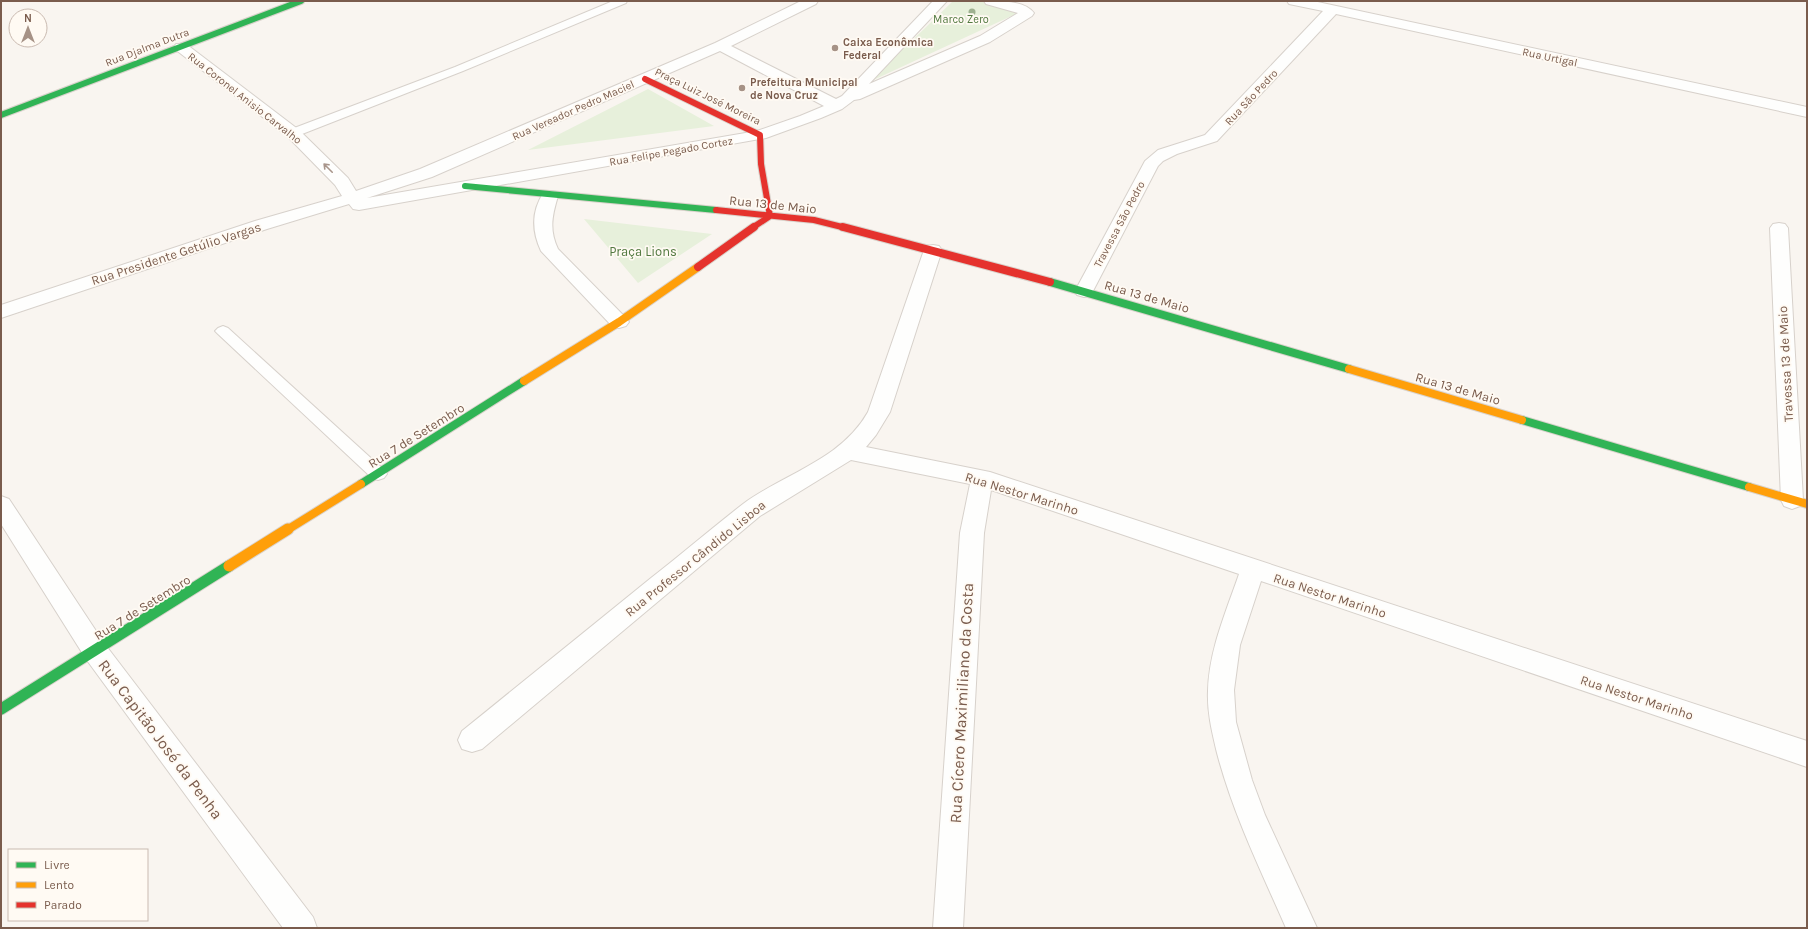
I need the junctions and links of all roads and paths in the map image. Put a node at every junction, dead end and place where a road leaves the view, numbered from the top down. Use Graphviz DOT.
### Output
graph roads {
  1 [pos="301,1"];
  2 [pos="622,1"];
  3 [pos="811,1"];
  4 [pos="940,1"];
  5 [pos="991,1"];
  6 [pos="1294,1"];
  7 [pos="1332,10"];
  8 [pos="720,46"];
  9 [pos="181,47"];
  10 [pos="645,78"];
  11 [pos="842,102"];
  12 [pos="1807,112"];
  13 [pos="1,114"];
  14 [pos="293,133"];
  15 [pos="760,135"];
  16 [pos="1155,158"];
  17 [pos="465,186"];
  18 [pos="550,196"];
  19 [pos="354,201"];
  20 [pos="770,216"];
  21 [pos="1779,228"];
  22 [pos="933,250"];
  23 [pos="1084,291"];
  24 [pos="1,312"];
  25 [pos="619,322"];
  26 [pos="223,331"];
  27 [pos="848,451"];
  28 [pos="378,474"];
  29 [pos="982,478"];
  30 [pos="1799,502"];
  31 [pos="1,505"];
  32 [pos="1253,569"];
  33 [pos="95,651"];
  34 [pos="1,709"];
  35 [pos="472,740"];
  36 [pos="1807,754"];
  37 [pos="1304,927"];
  38 [pos="302,928"];
  39 [pos="948,928"];
  1 -- 9 [label="street, Rua Djalma Dutra"];
  2 -- 14 [label="lane"];
  3 -- 8 [label="street, Rua Vereador Pedro Maciel"];
  4 -- 11 [label="street, Rua Felipe Pegado Cortez"];
  5 -- 11 [label="street"];
  6 -- 7 [label="street, Rua Urtigal"];
  7 -- 12 [label="street, Rua Urtigal"];
  7 -- 16 [label="street, Rua São Pedro"];
  8 -- 10 [label="street, Rua Vereador Pedro Maciel"];
  8 -- 11 [label="street"];
  9 -- 13 [label="street, Rua Djalma Dutra"];
  9 -- 14 [label="street, Rua Coronel Anisio Carvalho"];
  10 -- 15 [label="street, Praça Luiz José Moreira"];
  10 -- 19 [label="street, Rua Vereador Pedro Maciel"];
  11 -- 15 [label="street, Rua Felipe Pegado Cortez"];
  19 -- 14 [label="street, Rua Coronel Anisio Carvalho, one-way"];
  15 -- 17 [label="street, Rua Felipe Pegado Cortez"];
  15 -- 20 [label="street"];
  16 -- 23 [label="street, Travessa São Pedro"];
  17 -- 18 [label="street, Rua 13 de Maio"];
  17 -- 19 [label="street, Rua Felipe Pegado Cortez"];
  18 -- 20 [label="street, Rua 13 de Maio"];
  18 -- 25 [label="street"];
  19 -- 24 [label="street, Rua Presidente Getúlio Vargas"];
  20 -- 22 [label="street, Rua 13 de Maio"];
  20 -- 25 [label="street, Rua 7 de Setembro"];
  21 -- 30 [label="street, Travessa 13 de Maio"];
  22 -- 23 [label="street, Rua 13 de Maio"];
  22 -- 27 [label="street, Rua Professor Cândido Lisboa"];
  23 -- 30 [label="street, Rua 13 de Maio"];
  25 -- 28 [label="street, Rua 7 de Setembro"];
  26 -- 28 [label="lane"];
  27 -- 29 [label="street, Rua Nestor Marinho"];
  27 -- 35 [label="street, Rua Professor Cândido Lisboa"];
  28 -- 33 [label="street, Rua 7 de Setembro"];
  29 -- 32 [label="street, Rua Nestor Marinho"];
  29 -- 39 [label="street, Rua Cícero Maximiliano da Costa"];
  31 -- 33 [label="street, Rua Capitão José da Penha"];
  32 -- 36 [label="street, Rua Nestor Marinho"];
  32 -- 37 [label="street"];
  33 -- 34 [label="street, Rua 7 de Setembro"];
  33 -- 38 [label="street, Rua Capitão José da Penha"];
}
